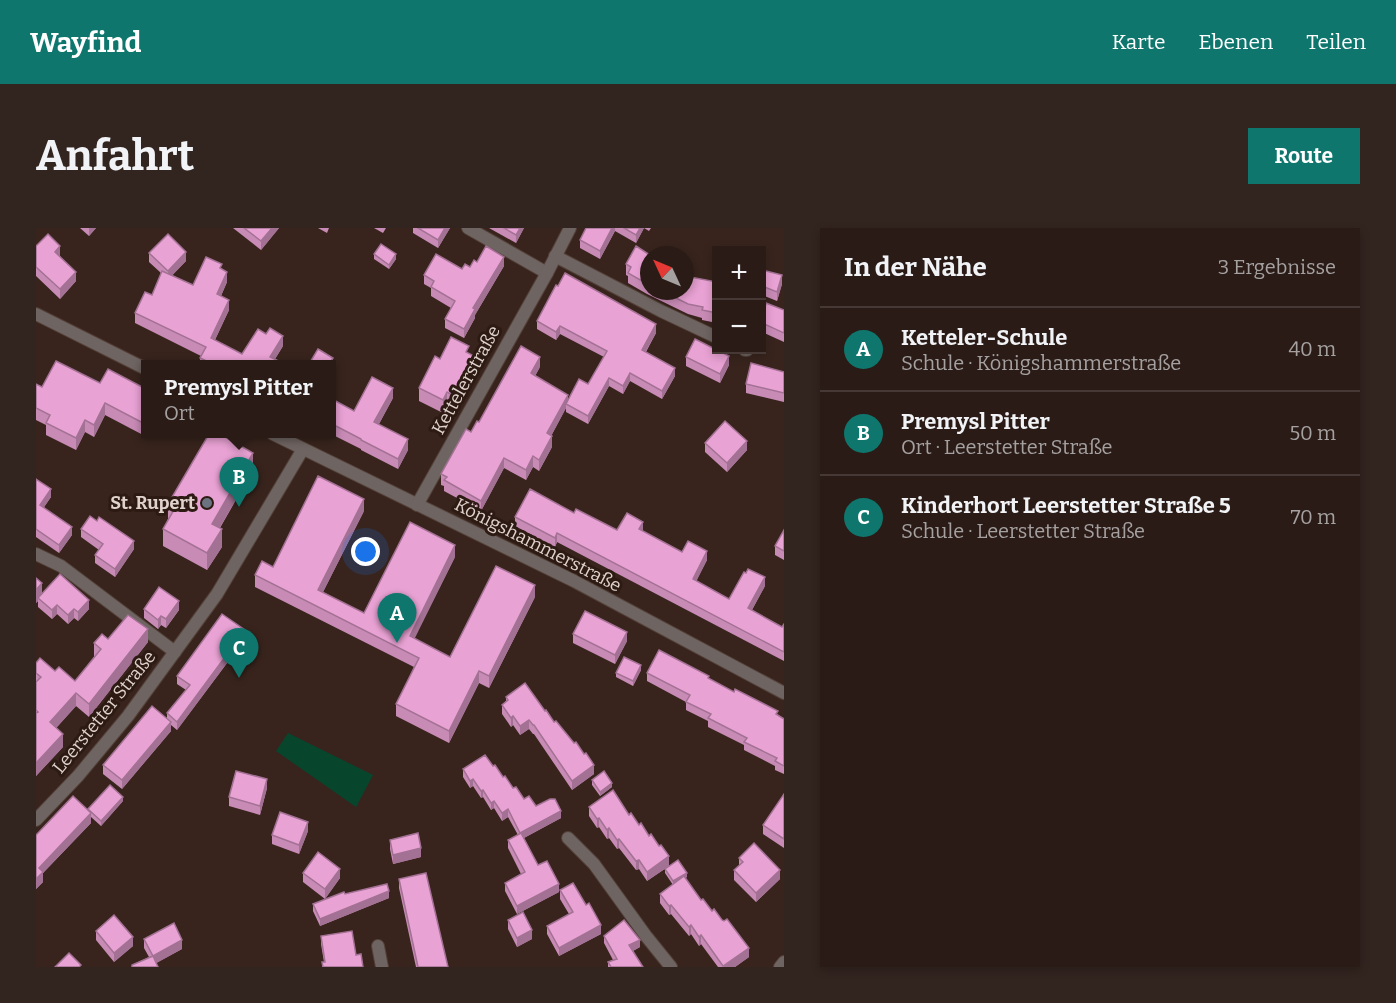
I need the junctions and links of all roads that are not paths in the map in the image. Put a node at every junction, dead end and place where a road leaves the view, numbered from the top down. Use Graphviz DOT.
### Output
graph roads {
  1 [pos="468,228"];
  2 [pos="570,228"];
  3 [pos="555,256"];
  4 [pos="547,273"];
  5 [pos="36,314"];
  6 [pos="712,334"];
  7 [pos="141,366"];
  8 [pos="281,438"];
  9 [pos="303,449"];
  10 [pos="417,504"];
  11 [pos="36,554"];
  12 [pos="175,652"];
  13 [pos="784,693"];
  14 [pos="36,820"];
  15 [pos="568,838"];
  16 [pos="378,946"];
  17 [pos="784,962"];
  18 [pos="382,967"];
  19 [pos="671,967"];
  20 [pos="780,967"];
  1 -- 4 [label="street"];
  2 -- 3 [label="street, Kettelerstraße"];
  3 -- 4 [label="street, Kettelerstraße"];
  3 -- 6 [label="street"];
  4 -- 10 [label="street, Kettelerstraße"];
  5 -- 7 [label="street"];
  8 -- 9 [label="street, Königshammerstraße"];
  9 -- 10 [label="street, Königshammerstraße"];
  9 -- 12 [label="street, Leerstetter Straße"];
  10 -- 13 [label="street, Königshammerstraße"];
  11 -- 12 [label="street, Leerstetter Straße"];
  12 -- 14 [label="street, Leerstetter Straße"];
  15 -- 19 [label="street"];
  16 -- 18 [label="street"];
  17 -- 20 [label="street"];
}
